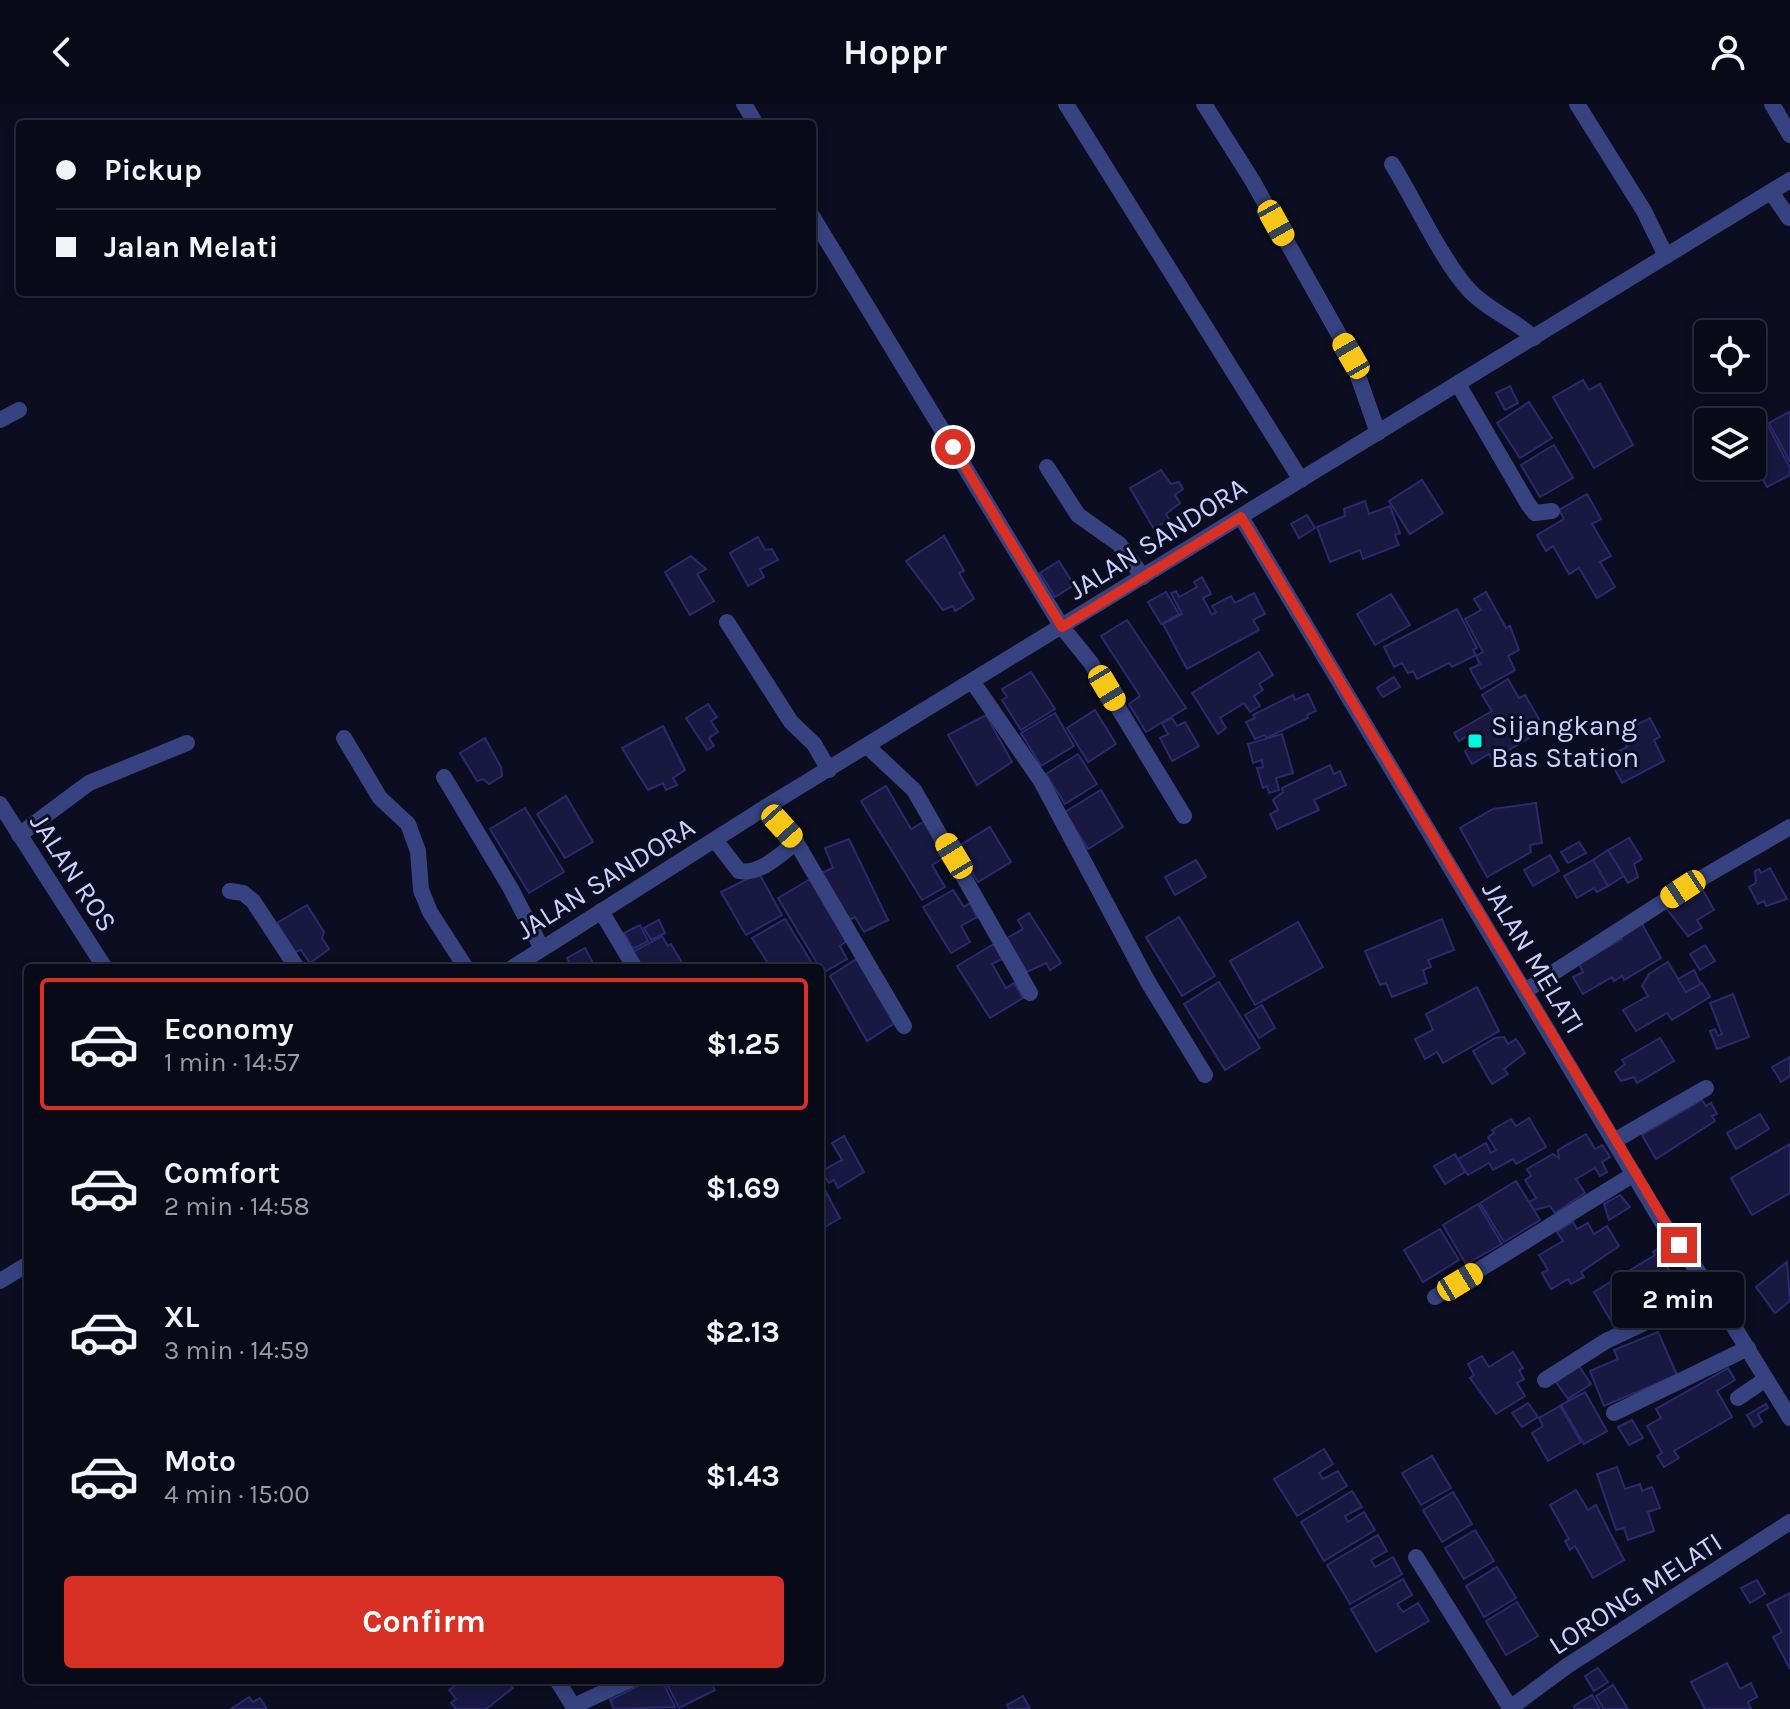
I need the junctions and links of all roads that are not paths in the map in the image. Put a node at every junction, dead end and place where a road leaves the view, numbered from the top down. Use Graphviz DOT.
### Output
graph roads {
  1 [pos="1066,104"];
  2 [pos="1204,104"];
  3 [pos="1577,104"];
  4 [pos="1772,104"];
  5 [pos="1790,135"];
  6 [pos="1392,164"];
  7 [pos="1790,180"];
  8 [pos="1771,192"];
  9 [pos="1789,218"];
  10 [pos="816,223"];
  11 [pos="1666,256"];
  12 [pos="1534,338"];
  13 [pos="1458,384"];
  14 [pos="19,410"];
  15 [pos="0,420"];
  16 [pos="1378,433"];
  17 [pos="1047,467"];
  18 [pos="1301,480"];
  19 [pos="1552,511"];
  20 [pos="1241,517"];
  21 [pos="1143,577"];
  22 [pos="727,622"];
  23 [pos="1062,627"];
  24 [pos="972,681"];
  25 [pos="344,738"];
  26 [pos="187,743"];
  27 [pos="867,746"];
  28 [pos="829,770"];
  29 [pos="444,777"];
  30 [pos="766,807"];
  31 [pos="3,815"];
  32 [pos="1184,816"];
  33 [pos="1790,827"];
  34 [pos="19,835"];
  35 [pos="715,840"];
  36 [pos="796,842"];
  37 [pos="230,891"];
  38 [pos="601,911"];
  39 [pos="541,947"];
  40 [pos="102,964"];
  41 [pos="294,964"];
  42 [pos="463,964"];
  43 [pos="518,964"];
  44 [pos="633,964"];
  45 [pos="1525,991"];
  46 [pos="1030,993"];
  47 [pos="904,1026"];
  48 [pos="1205,1075"];
  49 [pos="1706,1088"];
  50 [pos="1614,1141"];
  51 [pos="1634,1174"];
  52 [pos="24,1266"];
  53 [pos="0,1281"];
  54 [pos="1712,1291"];
  55 [pos="1435,1297"];
  56 [pos="1748,1348"];
  57 [pos="1766,1379"];
  58 [pos="1545,1380"];
  59 [pos="1784,1395"];
  60 [pos="1738,1398"];
  61 [pos="1614,1413"];
  62 [pos="1790,1418"];
  63 [pos="1790,1522"];
  64 [pos="1416,1557"];
  65 [pos="559,1684"];
  66 [pos="622,1684"];
  67 [pos="574,1708"];
  68 [pos="1510,1709"];
  1 -- 18 [label="street"];
  2 -- 16 [label="street"];
  3 -- 11 [label="street"];
  4 -- 5 [label="street"];
  6 -- 12 [label="street"];
  7 -- 8 [label="street, JALAN SANDORA"];
  8 -- 9 [label="street"];
  8 -- 11 [label="street, JALAN SANDORA"];
  10 -- 23 [label="street"];
  11 -- 12 [label="street, JALAN SANDORA"];
  12 -- 13 [label="street, JALAN SANDORA"];
  13 -- 16 [label="street, JALAN SANDORA"];
  13 -- 19 [label="street"];
  14 -- 15 [label="street"];
  16 -- 18 [label="street, JALAN SANDORA"];
  17 -- 21 [label="street"];
  18 -- 20 [label="street, JALAN SANDORA"];
  20 -- 21 [label="street, JALAN SANDORA"];
  20 -- 45 [label="street, JALAN MELATI"];
  21 -- 23 [label="street, JALAN SANDORA"];
  22 -- 28 [label="street"];
  23 -- 24 [label="street, JALAN SANDORA"];
  23 -- 32 [label="street"];
  24 -- 27 [label="street, JALAN SANDORA"];
  24 -- 48 [label="street"];
  25 -- 42 [label="street"];
  26 -- 34 [label="street"];
  27 -- 28 [label="street, JALAN SANDORA"];
  27 -- 46 [label="street"];
  28 -- 30 [label="street, JALAN SANDORA"];
  29 -- 39 [label="street"];
  30 -- 35 [label="street, JALAN SANDORA"];
  30 -- 36 [label="street"];
  31 -- 34 [label="street, JALAN ROS"];
  33 -- 45 [label="street"];
  34 -- 40 [label="street, JALAN ROS"];
  35 -- 36 [label="street"];
  35 -- 38 [label="street, JALAN SANDORA"];
  36 -- 47 [label="street"];
  37 -- 41 [label="street"];
  38 -- 39 [label="street, JALAN SANDORA"];
  38 -- 44 [label="street"];
  39 -- 43 [label="street, JALAN SANDORA"];
  45 -- 50 [label="street, JALAN MELATI"];
  49 -- 50 [label="street"];
  50 -- 51 [label="street, JALAN MELATI"];
  51 -- 54 [label="street, JALAN MELATI"];
  51 -- 55 [label="street"];
  52 -- 53 [label="street"];
  54 -- 56 [label="street, JALAN MELATI"];
  54 -- 58 [label="street"];
  56 -- 57 [label="street, JALAN MELATI"];
  56 -- 61 [label="street"];
  57 -- 59 [label="street, JALAN MELATI"];
  57 -- 60 [label="street"];
  59 -- 62 [label="street, JALAN MELATI"];
  63 -- 68 [label="street, LORONG MELATI"];
  64 -- 68 [label="street"];
  65 -- 67 [label="street"];
  66 -- 67 [label="street"];
}
